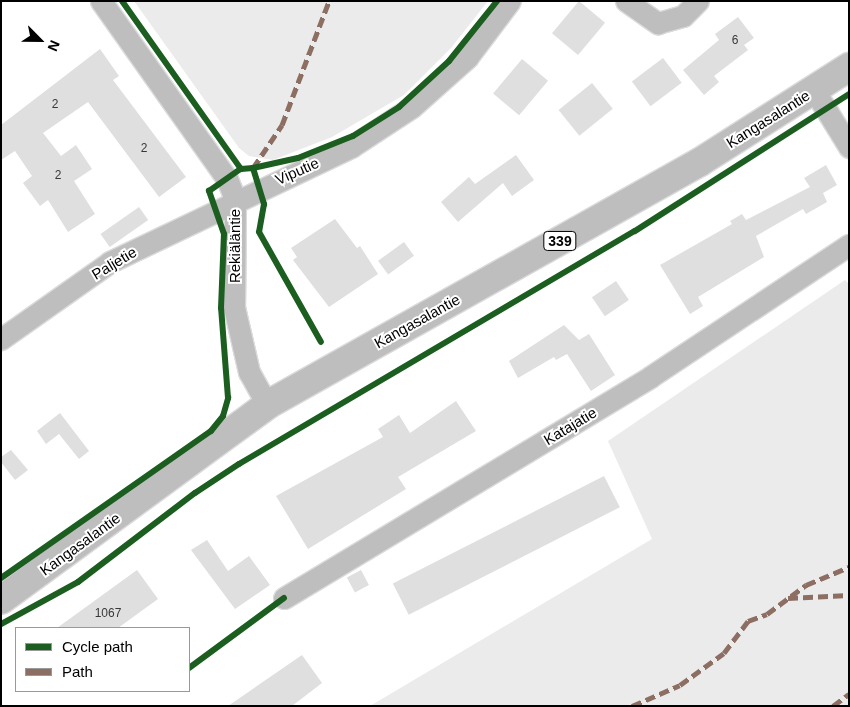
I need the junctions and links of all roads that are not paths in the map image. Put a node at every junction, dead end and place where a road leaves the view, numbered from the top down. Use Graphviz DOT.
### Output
graph roads {
  1 [pos="101,1"];
  2 [pos="510,1"];
  3 [pos="626,1"];
  4 [pos="698,1"];
  5 [pos="849,67"];
  6 [pos="814,90"];
  7 [pos="849,147"];
  8 [pos="235,199"];
  9 [pos="849,245"];
  10 [pos="1,339"];
  11 [pos="266,406"];
  12 [pos="284,598"];
  13 [pos="1,600"];
  1 -- 8 [label="street, Rekiäläntie"];
  2 -- 8 [label="street, Viputie"];
  3 -- 4 [label="street"];
  5 -- 6 [label="main road, Kangasalantie / 339"];
  6 -- 7 [label="street"];
  6 -- 11 [label="main road, Kangasalantie / 339"];
  8 -- 10 [label="street, Paljetie"];
  8 -- 11 [label="street, Rekiäläntie"];
  9 -- 12 [label="street, Katajatie"];
  11 -- 13 [label="main road, Kangasalantie / 339"];
}
